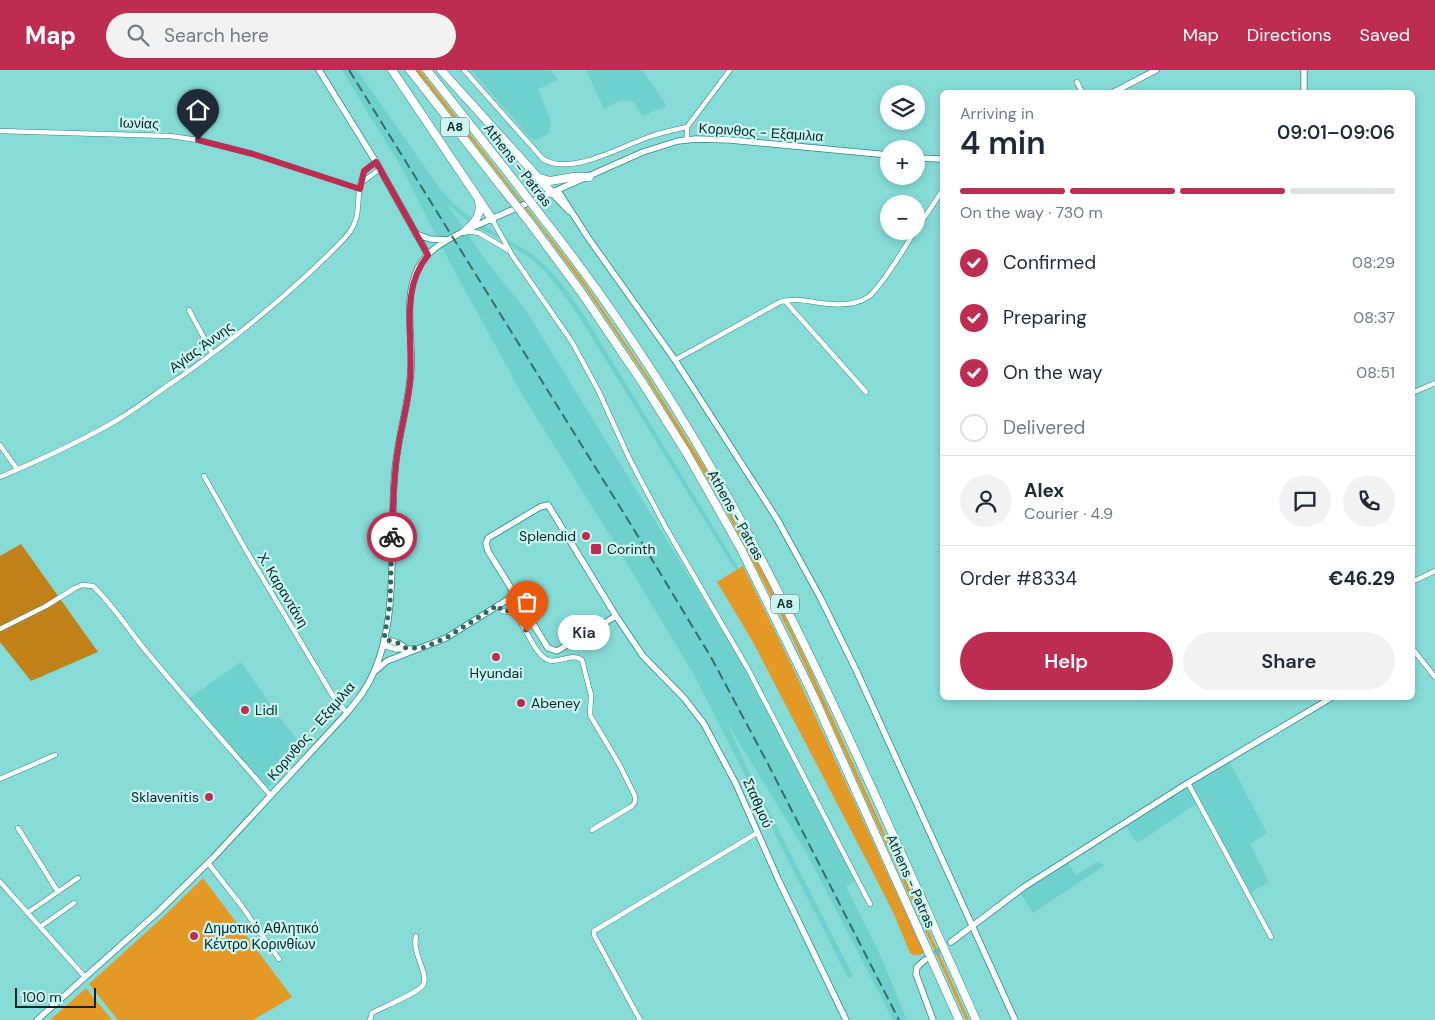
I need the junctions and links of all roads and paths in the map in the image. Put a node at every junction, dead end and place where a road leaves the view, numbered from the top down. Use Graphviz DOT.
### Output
graph roads {
  1 [pos="319,70"];
  2 [pos="392,70"];
  3 [pos="410,70"];
  4 [pos="427,70"];
  5 [pos="441,70"];
  6 [pos="464,70"];
  7 [pos="730,70"];
  8 [pos="1156,70"];
  9 [pos="1304,70"];
  10 [pos="1077,82"];
  11 [pos="1081,90"];
  12 [pos="1118,90"];
  13 [pos="1304,90"];
  14 [pos="687,127"];
  15 [pos="0,131"];
  16 [pos="687,140"];
  17 [pos="880,154"];
  18 [pos="925,158"];
  19 [pos="940,159"];
  20 [pos="376,162"];
  21 [pos="380,169"];
  22 [pos="539,176"];
  23 [pos="589,177"];
  24 [pos="361,183"];
  25 [pos="360,189"];
  26 [pos="555,192"];
  27 [pos="940,195"];
  28 [pos="478,197"];
  29 [pos="925,218"];
  30 [pos="492,219"];
  31 [pos="465,231"];
  32 [pos="416,234"];
  33 [pos="448,240"];
  34 [pos="910,240"];
  35 [pos="428,255"];
  36 [pos="512,255"];
  37 [pos="785,301"];
  38 [pos="189,310"];
  39 [pos="212,353"];
  40 [pos="675,360"];
  41 [pos="1435,383"];
  42 [pos="866,392"];
  43 [pos="1415,392"];
  44 [pos="0,445"];
  45 [pos="17,470"];
  46 [pos="204,476"];
  47 [pos="0,477"];
  48 [pos="1435,571"];
  49 [pos="1415,581"];
  50 [pos="515,595"];
  51 [pos="498,605"];
  52 [pos="616,616"];
  53 [pos="0,629"];
  54 [pos="384,642"];
  55 [pos="422,648"];
  56 [pos="1415,652"];
  57 [pos="373,673"];
  58 [pos="1435,677"];
  59 [pos="1328,700"];
  60 [pos="347,713"];
  61 [pos="56,754"];
  62 [pos="0,779"];
  63 [pos="1188,783"];
  64 [pos="271,796"];
  65 [pos="18,828"];
  66 [pos="592,830"];
  67 [pos="757,833"];
  68 [pos="208,863"];
  69 [pos="78,878"];
  70 [pos="0,882"];
  71 [pos="58,892"];
  72 [pos="74,903"];
  73 [pos="870,904"];
  74 [pos="27,913"];
  75 [pos="973,926"];
  76 [pos="40,927"];
  77 [pos="416,936"];
  78 [pos="1271,937"];
  79 [pos="951,942"];
  80 [pos="279,959"];
  81 [pos="925,960"];
  82 [pos="86,977"];
  83 [pos="37,1020"];
  84 [pos="370,1020"];
  85 [pos="640,1020"];
  86 [pos="846,1020"];
  87 [pos="933,1020"];
  88 [pos="959,1020"];
  89 [pos="976,1020"];
  90 [pos="1015,1020"];
  1 -- 20 [label="street"];
  2 -- 28 [label="highway"];
  3 -- 88 [label="highway, Athens - Patras / Α8, bridge"];
  4 -- 89 [label="highway, Athens - Patras / Α8, bridge"];
  5 -- 22 [label="highway"];
  6 -- 14 [label="street"];
  7 -- 14 [label="street"];
  8 -- 12 [label="street"];
  9 -- 13 [label="street"];
  10 -- 11 [label="street"];
  14 -- 16 [label="street"];
  15 -- 25 [label="street, Ιωνίας"];
  16 -- 17 [label="street, Κορινθος - Εξαμιλια"];
  16 -- 23 [label="street, Κορινθος - Εξαμιλια"];
  18 -- 19 [label="street"];
  20 -- 21 [label="street"];
  20 -- 24 [label="street, Αγίας Άννης"];
  21 -- 24 [label="street"];
  21 -- 32 [label="street"];
  22 -- 23 [label="highway"];
  22 -- 26 [label="highway"];
  23 -- 26 [label="street, Κορινθος - Εξαμιλια"];
  24 -- 25 [label="street, Αγίας Άννης"];
  25 -- 39 [label="street, Αγίας Άννης"];
  26 -- 30 [label="street, Κορινθος - Εξαμιλια"];
  26 -- 40 [label="street"];
  27 -- 29 [label="street"];
  28 -- 30 [label="highway"];
  28 -- 31 [label="highway"];
  30 -- 31 [label="street, Κορινθος - Εξαμιλια"];
  30 -- 36 [label="street"];
  31 -- 33 [label="street, Κορινθος - Εξαμιλια"];
  31 -- 36 [label="street"];
  32 -- 33 [label="street"];
  32 -- 35 [label="street"];
  33 -- 35 [label="street, Κορινθος - Εξαμιλια"];
  34 -- 37 [label="street"];
  35 -- 54 [label="street, Κορινθος - Εξαμιλια"];
  36 -- 73 [label="street"];
  37 -- 40 [label="street"];
  37 -- 42 [label="street"];
  38 -- 39 [label="street"];
  39 -- 45 [label="street, Αγίας Άννης"];
  40 -- 75 [label="street"];
  41 -- 43 [label="street"];
  44 -- 45 [label="street"];
  45 -- 47 [label="street, Αγίας Άννης"];
  46 -- 60 [label="street, Χ. Καραντάνη"];
  48 -- 49 [label="street"];
  50 -- 51 [label="street"];
  50 -- 52 [label="street"];
  50 -- 52 [label="street, Σταθμού"];
  51 -- 55 [label="street"];
  51 -- 66 [label="street"];
  52 -- 67 [label="street, Σταθμού"];
  53 -- 64 [label="street"];
  54 -- 55 [label="street"];
  54 -- 57 [label="street, Κορινθος - Εξαμιλια"];
  55 -- 57 [label="street"];
  56 -- 58 [label="street"];
  57 -- 60 [label="street, Κορινθος - Εξαμιλια"];
  59 -- 63 [label="street"];
  60 -- 64 [label="street, Κορινθος - Εξαμιλια"];
  61 -- 62 [label="street"];
  63 -- 75 [label="street"];
  63 -- 78 [label="street"];
  64 -- 68 [label="street, Κορινθος - Εξαμιλια"];
  65 -- 71 [label="street"];
  67 -- 85 [label="street"];
  67 -- 86 [label="street, Σταθμού"];
  68 -- 80 [label="street"];
  68 -- 82 [label="street, Κορινθος - Εξαμιλια"];
  69 -- 71 [label="street"];
  70 -- 74 [label="street"];
  71 -- 74 [label="street"];
  72 -- 76 [label="street"];
  74 -- 76 [label="street"];
  75 -- 79 [label="street"];
  75 -- 90 [label="street"];
  76 -- 82 [label="street"];
  77 -- 84 [label="street"];
  81 -- 87 [label="street"];
  82 -- 83 [label="street, Κορινθος - Εξαμιλια"];
}
